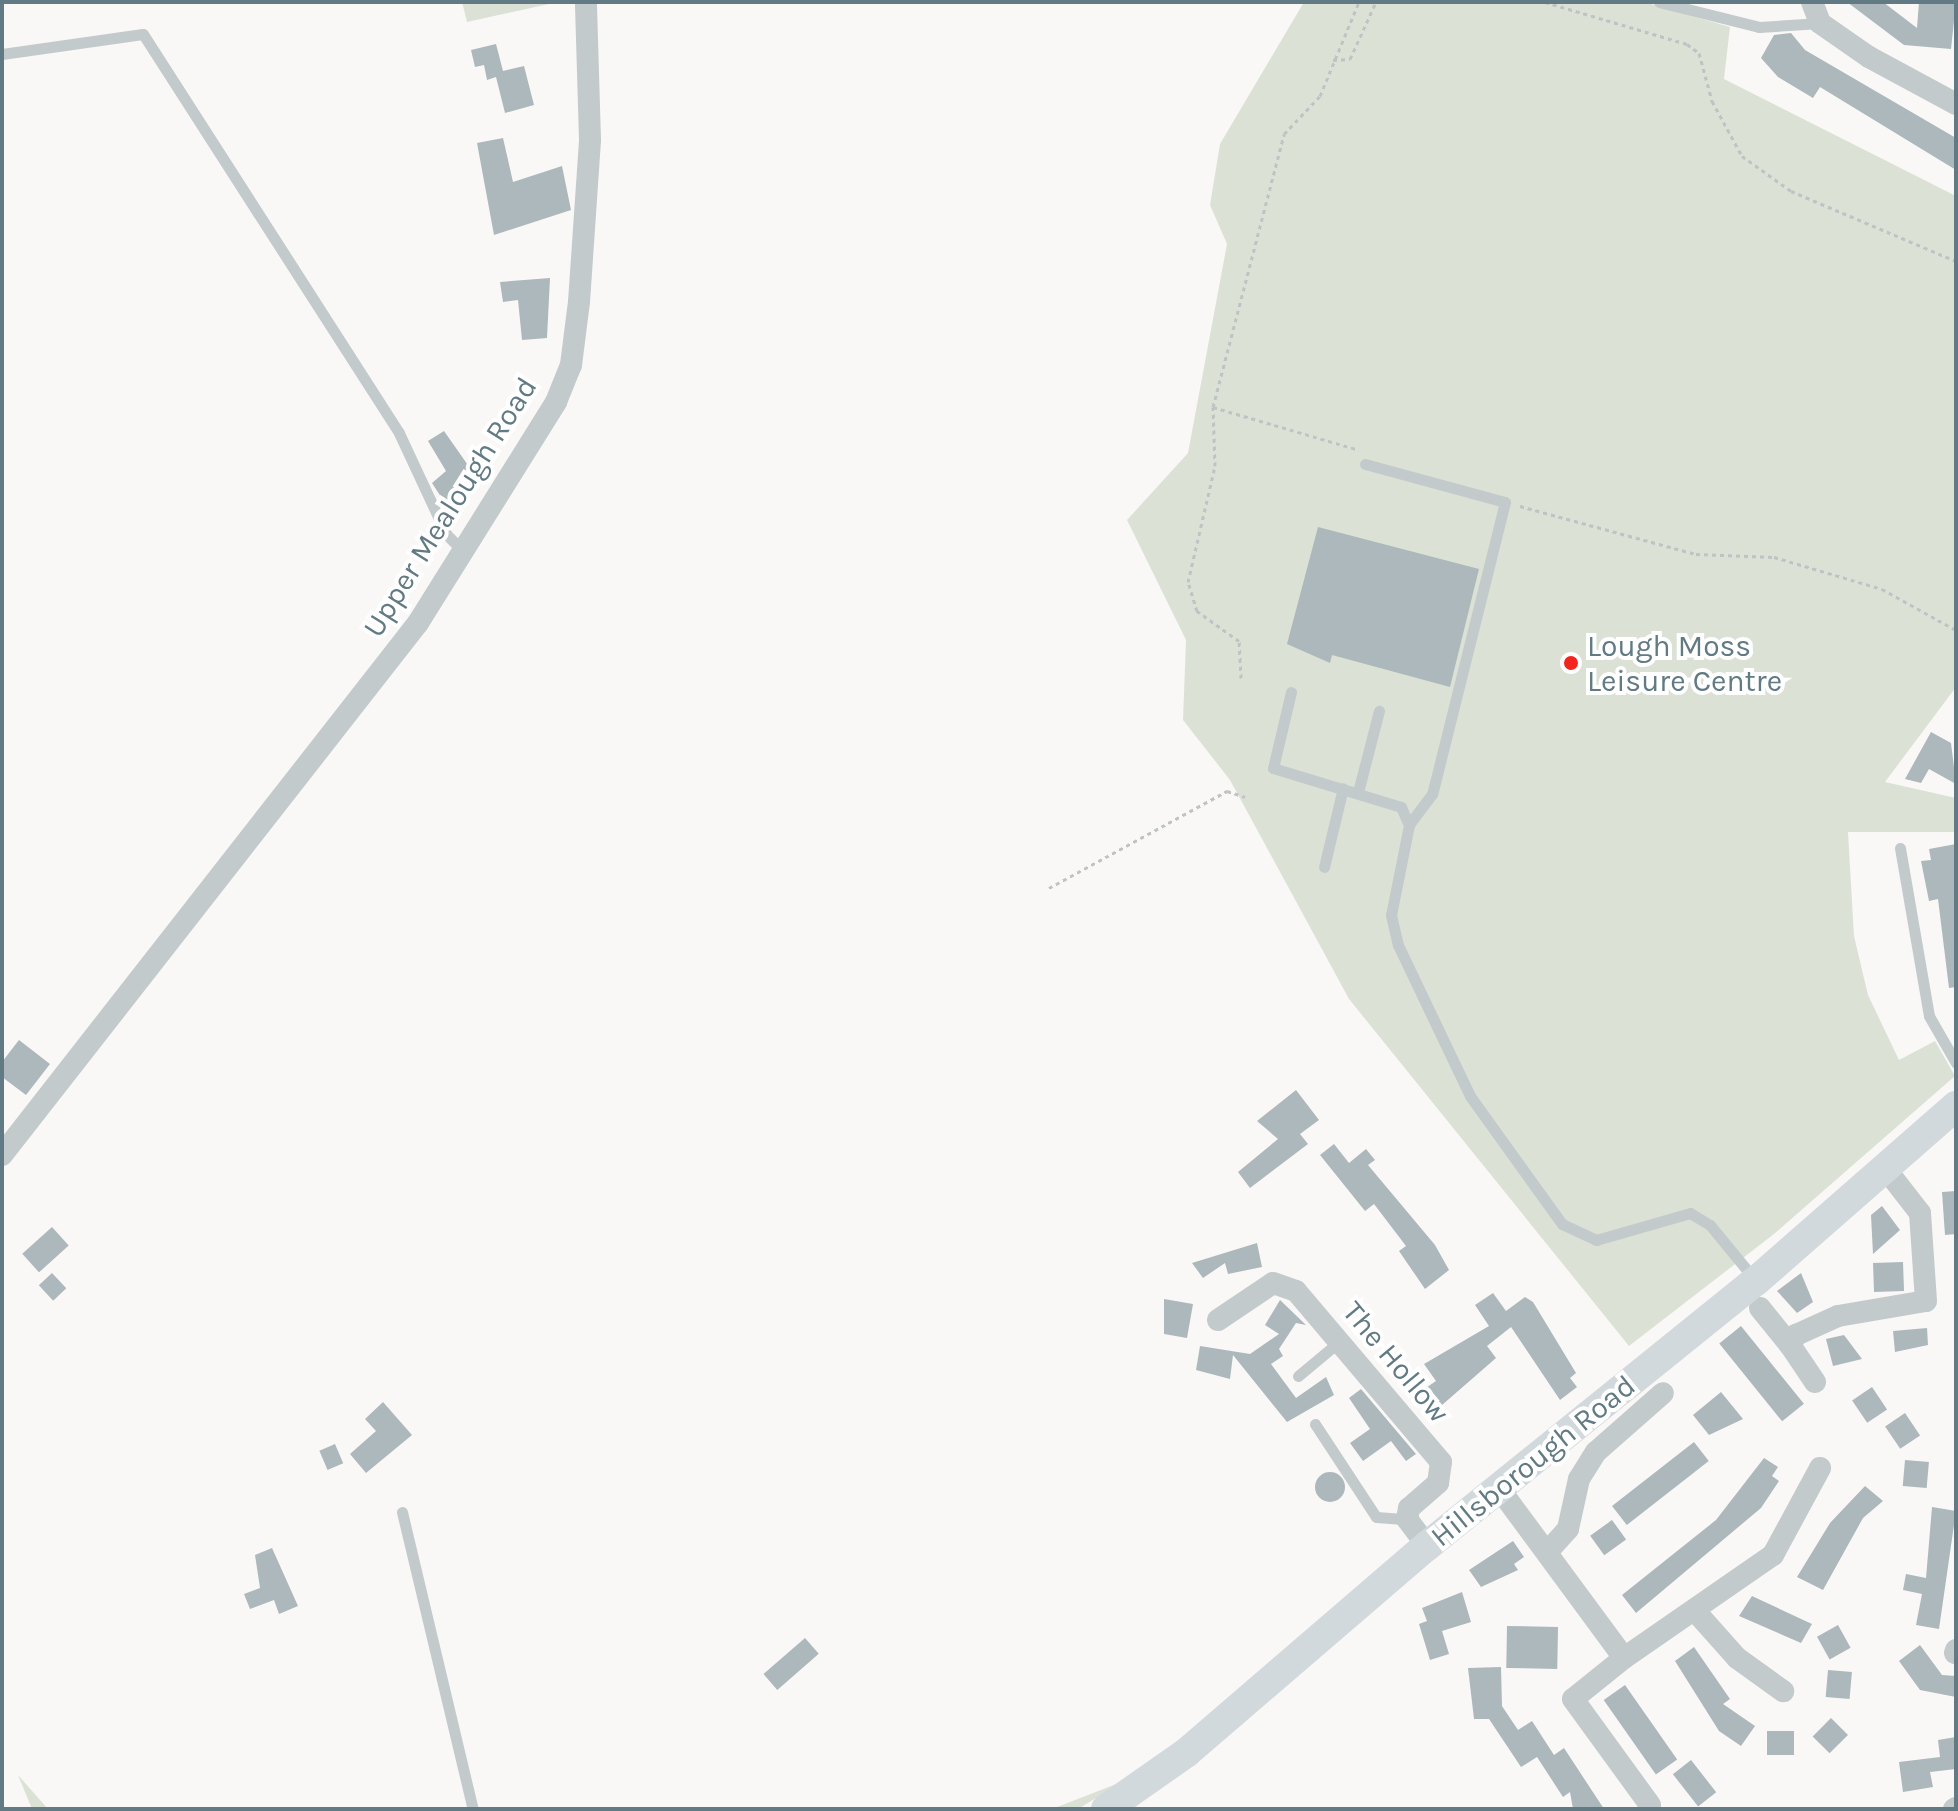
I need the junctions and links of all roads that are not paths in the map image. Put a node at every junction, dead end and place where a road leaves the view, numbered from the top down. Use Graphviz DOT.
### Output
graph roads {
  1 [pos="586,2"];
  2 [pos="1659,2"];
  3 [pos="1816,12"];
  4 [pos="2,54"];
  5 [pos="1953,98"];
  6 [pos="1365,464"];
  7 [pos="462,550"];
  8 [pos="1291,692"];
  9 [pos="1379,711"];
  10 [pos="1343,788"];
  11 [pos="1358,792"];
  12 [pos="1409,825"];
  13 [pos="1900,848"];
  14 [pos="1324,867"];
  15 [pos="1956,1063"];
  16 [pos="1956,1106"];
  17 [pos="2,1155"];
  18 [pos="1885,1168"];
  19 [pos="1758,1295"];
  20 [pos="1218,1320"];
  21 [pos="1340,1341"];
  22 [pos="1790,1345"];
  23 [pos="1298,1376"];
  24 [pos="1815,1382"];
  25 [pos="1663,1393"];
  26 [pos="1315,1424"];
  27 [pos="1820,1468"];
  28 [pos="1498,1487"];
  29 [pos="402,1512"];
  30 [pos="1407,1519"];
  31 [pos="1427,1546"];
  32 [pos="1550,1549"];
  33 [pos="1696,1612"];
  34 [pos="1624,1658"];
  35 [pos="1783,1691"];
  36 [pos="1650,1805"];
  37 [pos="473,1809"];
  38 [pos="1106,1809"];
  1 -- 7 [label="street, Upper Mealough Road"];
  2 -- 3 [label="lane"];
  3 -- 5 [label="street"];
  4 -- 7 [label="lane"];
  6 -- 12 [label="lane"];
  7 -- 17 [label="street, Upper Mealough Road"];
  8 -- 10 [label="lane"];
  9 -- 11 [label="lane"];
  10 -- 11 [label="lane"];
  10 -- 14 [label="lane"];
  11 -- 12 [label="lane"];
  12 -- 19 [label="lane"];
  13 -- 15 [label="lane"];
  16 -- 18 [label="main road, Hillsborough Road"];
  18 -- 19 [label="main road, Hillsborough Road"];
  18 -- 22 [label="street"];
  19 -- 22 [label="street"];
  19 -- 28 [label="main road, Hillsborough Road"];
  20 -- 21 [label="street, The Hollow"];
  21 -- 23 [label="lane"];
  21 -- 30 [label="street, The Hollow"];
  22 -- 24 [label="street"];
  25 -- 32 [label="street"];
  26 -- 30 [label="lane"];
  27 -- 33 [label="street"];
  28 -- 31 [label="main road, Hillsborough Road"];
  28 -- 32 [label="street"];
  29 -- 37 [label="lane"];
  30 -- 31 [label="street"];
  31 -- 38 [label="main road, Hillsborough Road"];
  32 -- 34 [label="street"];
  33 -- 34 [label="street"];
  33 -- 35 [label="street"];
  34 -- 36 [label="street"];
}
